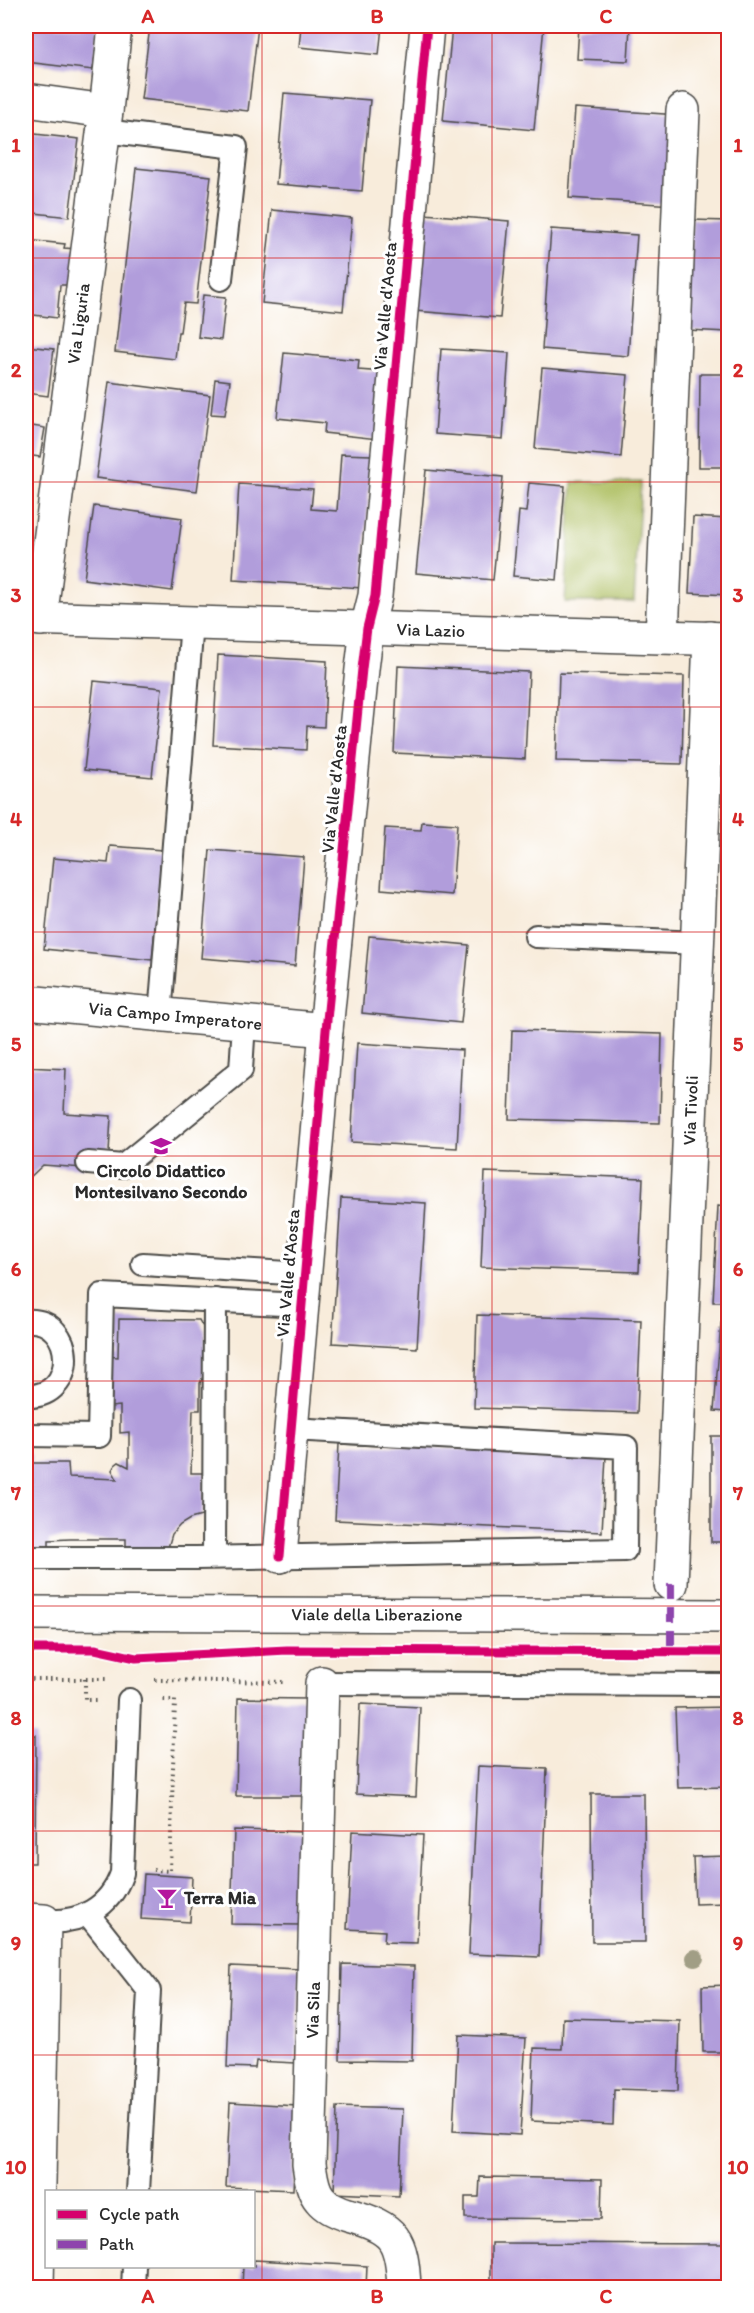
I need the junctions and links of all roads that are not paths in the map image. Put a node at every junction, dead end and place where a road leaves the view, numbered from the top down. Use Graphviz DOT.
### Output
graph roads {
  1 [pos="115,26"];
  2 [pos="427,26"];
  3 [pos="26,100"];
  4 [pos="683,110"];
  5 [pos="105,121"];
  6 [pos="221,279"];
  7 [pos="33,619"];
  8 [pos="192,623"];
  9 [pos="367,628"];
  10 [pos="662,637"];
  11 [pos="719,638"];
  12 [pos="536,936"];
  13 [pos="699,943"];
  14 [pos="26,1002"];
  15 [pos="160,1015"];
  16 [pos="244,1023"];
  17 [pos="326,1030"];
  18 [pos="88,1163"];
  19 [pos="143,1264"];
  20 [pos="303,1289"];
  21 [pos="215,1300"];
  22 [pos="26,1321"];
  23 [pos="26,1396"];
  24 [pos="291,1429"];
  25 [pos="26,1435"];
  26 [pos="280,1556"];
  27 [pos="214,1557"];
  28 [pos="26,1558"];
  29 [pos="671,1584"];
  30 [pos="26,1613"];
  31 [pos="729,1616"];
  32 [pos="322,1683"];
  33 [pos="729,1685"];
  34 [pos="129,1700"];
  35 [pos="88,1914"];
  36 [pos="35,1920"];
  37 [pos="138,2190"];
  38 [pos="134,2268"];
  39 [pos="37,2288"];
  40 [pos="133,2288"];
  41 [pos="404,2288"];
  1 -- 5 [label="street, Via Liguria"];
  2 -- 9 [label="street, Via Valle d'Aosta"];
  3 -- 5 [label="street"];
  4 -- 10 [label="street"];
  5 -- 6 [label="lane"];
  5 -- 7 [label="street, Via Liguria"];
  7 -- 8 [label="street, Via Lazio"];
  8 -- 9 [label="street, Via Lazio"];
  8 -- 15 [label="lane"];
  9 -- 10 [label="street, Via Lazio"];
  9 -- 17 [label="street, Via Valle d'Aosta"];
  10 -- 11 [label="street, Via Lazio"];
  11 -- 13 [label="street, Via Tivoli"];
  12 -- 13 [label="lane"];
  13 -- 29 [label="street, Via Tivoli"];
  14 -- 15 [label="street, Via Campo Imperatore"];
  15 -- 16 [label="street, Via Campo Imperatore"];
  16 -- 17 [label="street, Via Campo Imperatore"];
  16 -- 18 [label="lane"];
  17 -- 20 [label="street, Via Valle d'Aosta"];
  19 -- 20 [label="lane"];
  20 -- 21 [label="lane"];
  20 -- 24 [label="street, Via Valle d'Aosta"];
  21 -- 25 [label="lane"];
  21 -- 27 [label="lane"];
  22 -- 23 [label="lane"];
  24 -- 26 [label="street, Via Valle d'Aosta"];
  24 -- 26 [label="lane"];
  26 -- 27 [label="lane"];
  27 -- 28 [label="lane"];
  30 -- 31 [label="street, Viale della Liberazione"];
  32 -- 33 [label="lane"];
  32 -- 41 [label="street, Via Sila"];
  34 -- 35 [label="lane"];
  35 -- 36 [label="lane"];
  35 -- 37 [label="lane"];
  36 -- 39 [label="street"];
  38 -- 40 [label="lane"];
}
